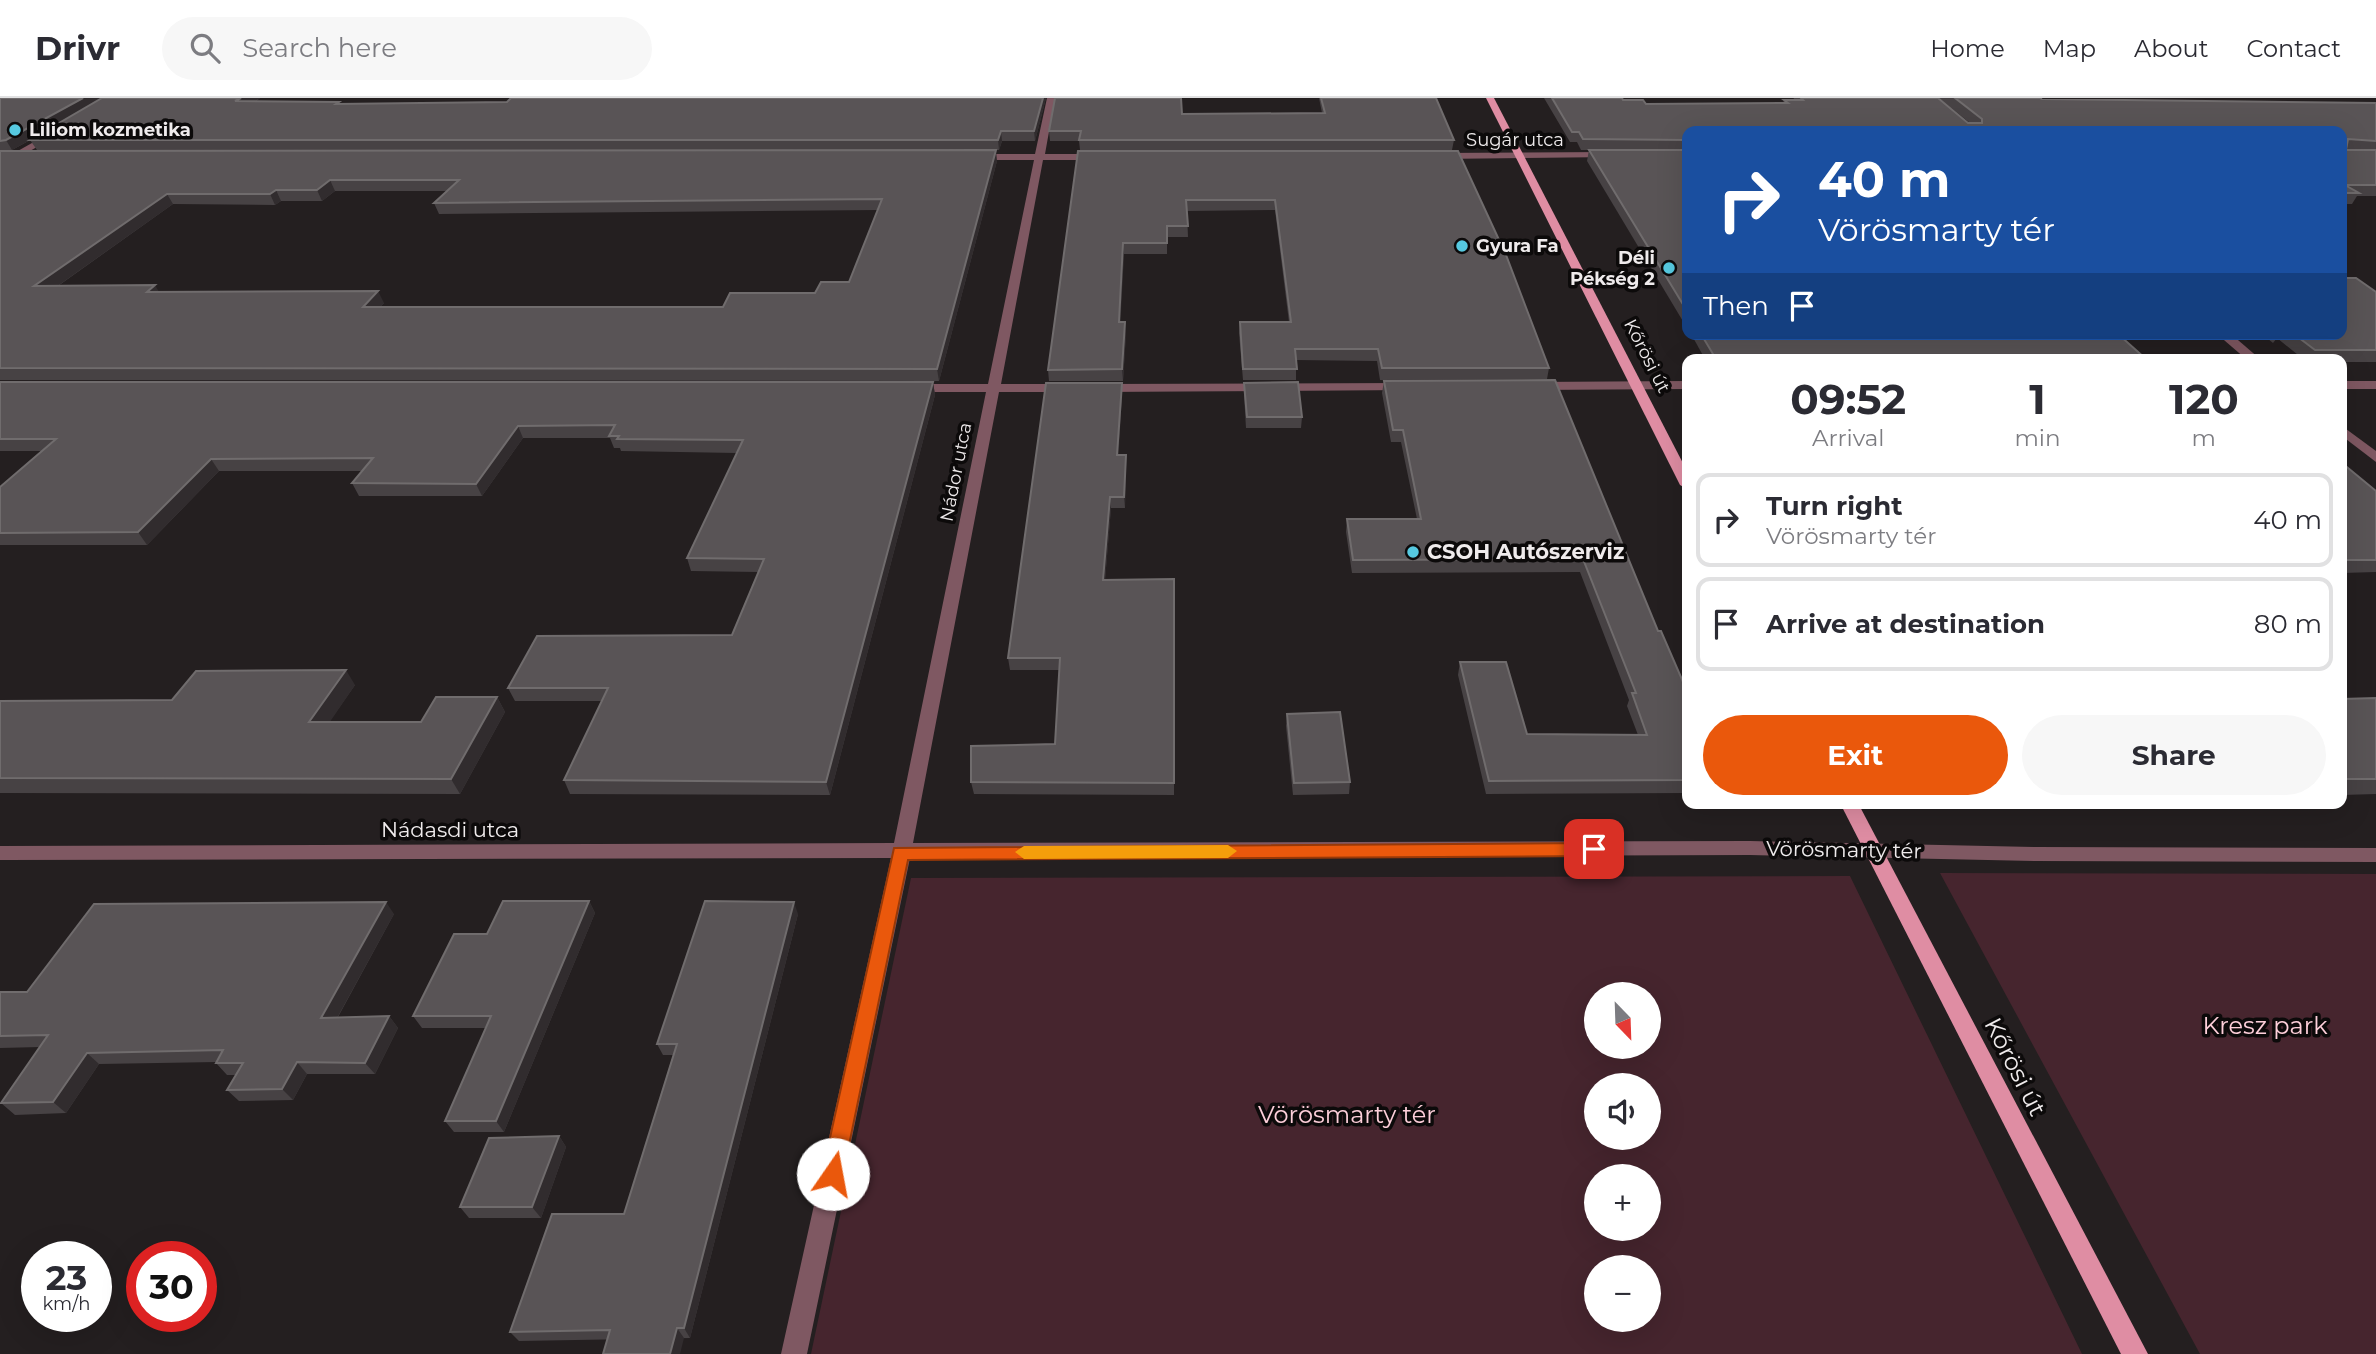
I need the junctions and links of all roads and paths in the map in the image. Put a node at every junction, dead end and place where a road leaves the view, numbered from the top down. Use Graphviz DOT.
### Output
graph roads {
  1 [pos="1051,98"];
  2 [pos="1490,98"];
  3 [pos="71,124"];
  4 [pos="1519,155"];
  5 [pos="1619,155"];
  6 [pos="0,156"];
  7 [pos="15,156"];
  8 [pos="41,156"];
  9 [pos="1428,156"];
  10 [pos="956,157"];
  11 [pos="1039,157"];
  12 [pos="1109,157"];
  13 [pos="0,165"];
  14 [pos="2230,340"];
  15 [pos="2248,354"];
  16 [pos="1636,385"];
  17 [pos="2347,385"];
  18 [pos="2376,385"];
  19 [pos="1522,386"];
  20 [pos="1682,386"];
  21 [pos="1425,387"];
  22 [pos="895,388"];
  23 [pos="993,388"];
  24 [pos="2347,434"];
  25 [pos="2376,458"];
  26 [pos="1682,475"];
  27 [pos="1852,809"];
  28 [pos="1873,850"];
  29 [pos="0,853"];
  30 [pos="901,853"];
  31 [pos="2376,855"];
  32 [pos="794,1354"];
  33 [pos="2135,1354"];
  1 -- 11 [label="street, Nádor utca"];
  2 -- 4 [label="main road, Kőrösi út"];
  3 -- 7 [label="street"];
  4 -- 5 [label="street, Sugár utca"];
  4 -- 9 [label="street, Sugár utca"];
  4 -- 16 [label="main road, Kőrösi út"];
  6 -- 7 [label="street"];
  7 -- 8 [label="street"];
  7 -- 13 [label="street"];
  10 -- 11 [label="street"];
  11 -- 12 [label="street"];
  11 -- 23 [label="street, Nádor utca"];
  14 -- 15 [label="street"];
  16 -- 19 [label="street"];
  16 -- 20 [label="street"];
  16 -- 26 [label="main road, Kőrösi út"];
  17 -- 18 [label="street"];
  21 -- 23 [label="street"];
  22 -- 23 [label="street"];
  23 -- 30 [label="street, Nádor utca"];
  24 -- 25 [label="street"];
  27 -- 28 [label="main road, Kőrösi út"];
  28 -- 30 [label="street, Vörösmarty tér"];
  28 -- 31 [label="street, Vörösmarty tér"];
  28 -- 33 [label="main road, Kőrösi út"];
  29 -- 30 [label="street, Nádasdi utca"];
  30 -- 32 [label="street"];
}
